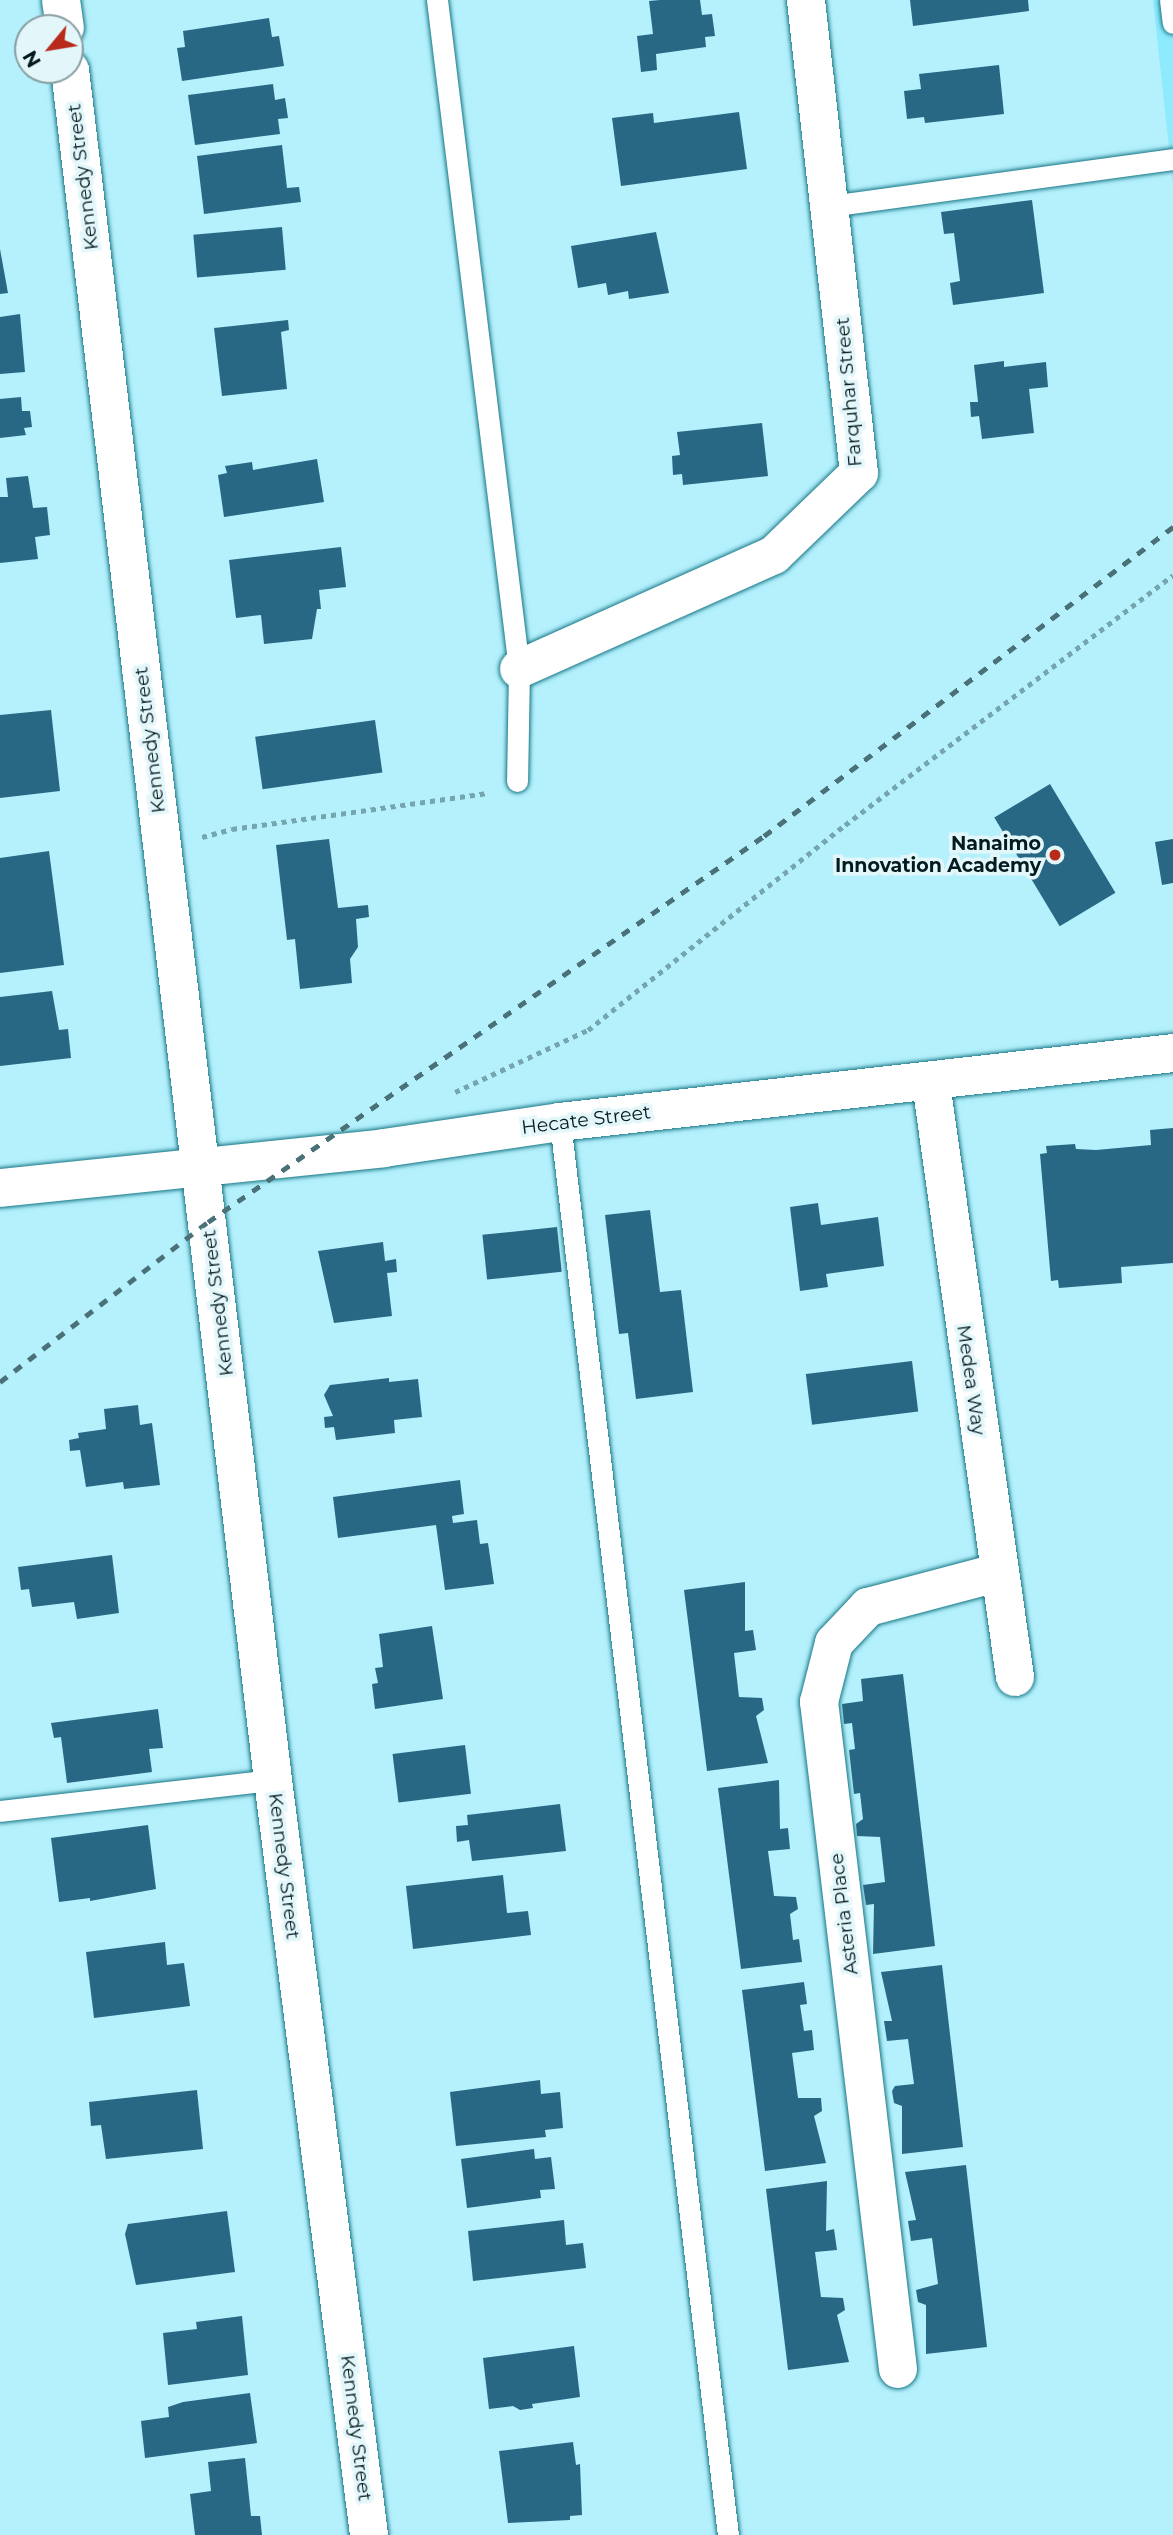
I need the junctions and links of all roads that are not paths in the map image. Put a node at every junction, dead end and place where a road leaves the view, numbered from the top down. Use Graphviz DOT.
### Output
graph roads {
  1 [pos="438,0"];
  2 [pos="807,0"];
  3 [pos="1170,0"];
  4 [pos="1173,23"];
  5 [pos="72,84"];
  6 [pos="1173,159"];
  7 [pos="830,206"];
  8 [pos="519,669"];
  9 [pos="517,781"];
  10 [pos="1173,1053"];
  11 [pos="932,1083"];
  12 [pos="560,1122"];
  13 [pos="201,1168"];
  14 [pos="0,1188"];
  15 [pos="997,1573"];
  16 [pos="1015,1677"];
  17 [pos="273,1780"];
  18 [pos="0,1811"];
  19 [pos="898,2369"];
  20 [pos="369,2535"];
  21 [pos="728,2535"];
  1 -- 8 [label="lane"];
  2 -- 7 [label="street, Farquhar Street"];
  3 -- 4 [label="lane"];
  5 -- 13 [label="street, Kennedy Street"];
  6 -- 7 [label="lane"];
  7 -- 8 [label="street, Farquhar Street"];
  8 -- 9 [label="lane"];
  10 -- 11 [label="street, Hecate Street"];
  11 -- 12 [label="street, Hecate Street"];
  11 -- 15 [label="street, Medea Way"];
  12 -- 13 [label="street, Hecate Street"];
  12 -- 21 [label="lane"];
  13 -- 14 [label="street, Hecate Street"];
  13 -- 17 [label="street, Kennedy Street"];
  15 -- 16 [label="street, Medea Way"];
  15 -- 19 [label="street, Asteria Place"];
  17 -- 18 [label="lane"];
  17 -- 20 [label="street, Kennedy Street"];
}
